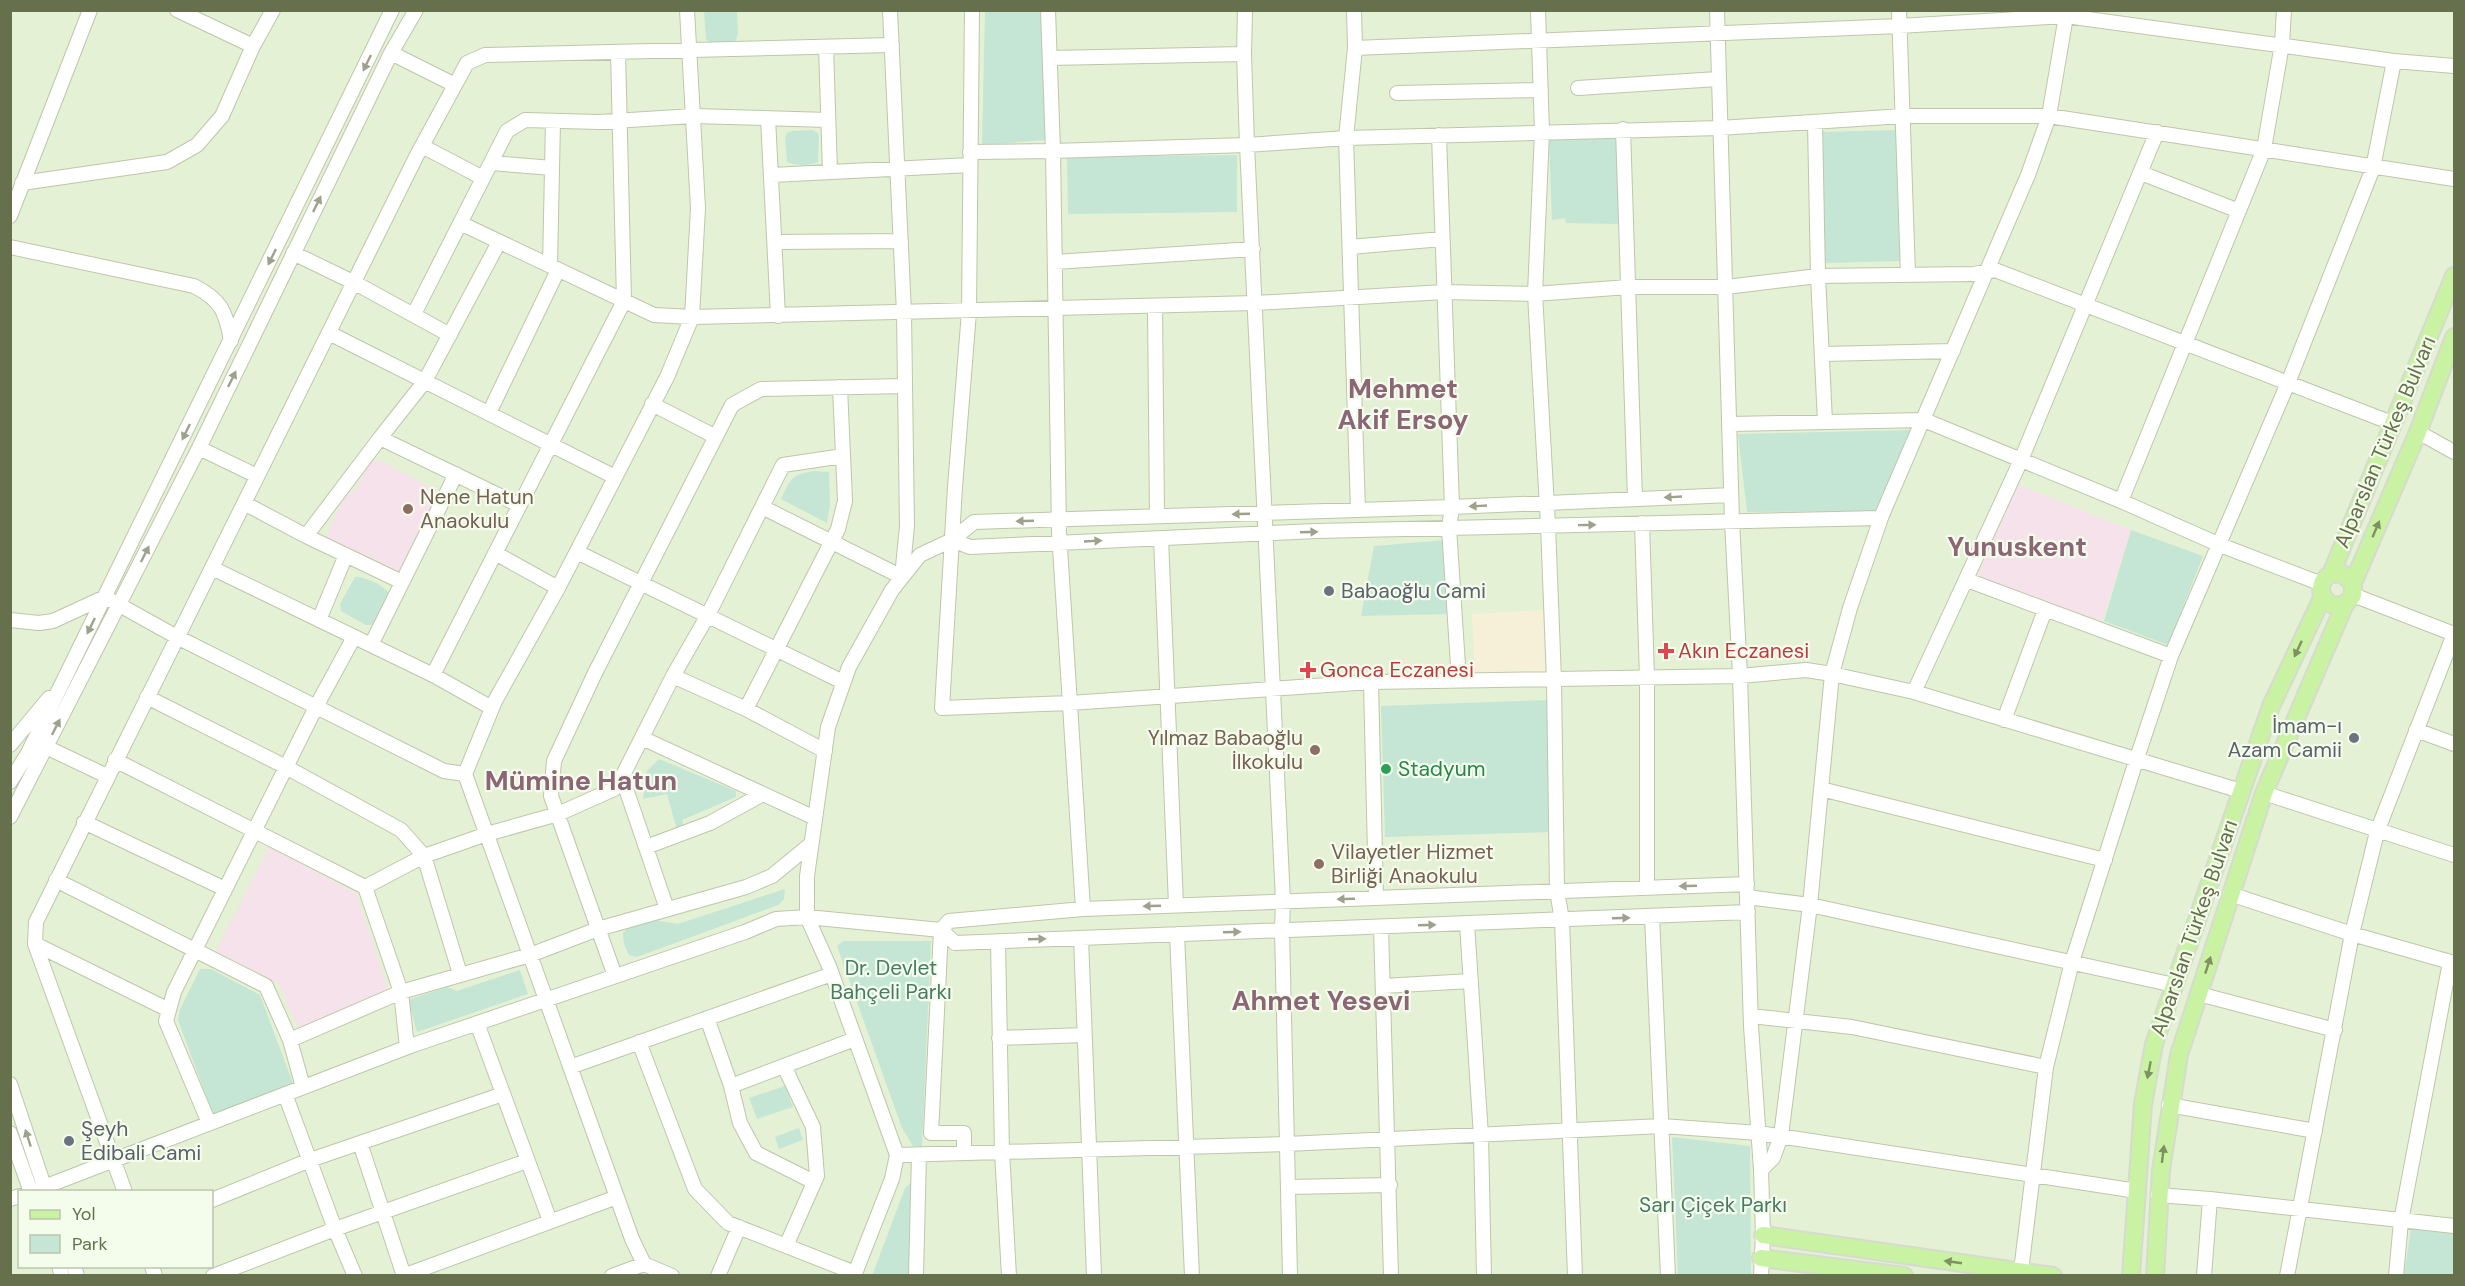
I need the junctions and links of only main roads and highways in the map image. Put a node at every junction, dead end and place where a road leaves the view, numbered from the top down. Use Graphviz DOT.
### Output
graph roads {
  1 [pos="2454,276"];
  2 [pos="2454,337"];
  3 [pos="2325,585"];
  4 [pos="2350,594"];
  5 [pos="1763,1235"];
  6 [pos="1761,1258"];
  7 [pos="1865,1273"];
  8 [pos="1904,1275"];
  9 [pos="2053,1275"];
  10 [pos="2131,1275"];
  11 [pos="2155,1275"];
  1 -- 3 [label="main road, Alparslan Türkeş Bulvarı"];
  4 -- 2 [label="main road, Alparslan Türkeş Bulvarı, one-way"];
  3 -- 4 [label="main road"];
  3 -- 4 [label="main road, Alparslan Türkeş Bulvarı"];
  3 -- 10 [label="main road, Alparslan Türkeş Bulvarı, one-way"];
  11 -- 4 [label="main road, Alparslan Türkeş Bulvarı, one-way"];
  9 -- 5 [label="main road, one-way"];
  6 -- 7 [label="main road"];
  7 -- 8 [label="main road"];
}
